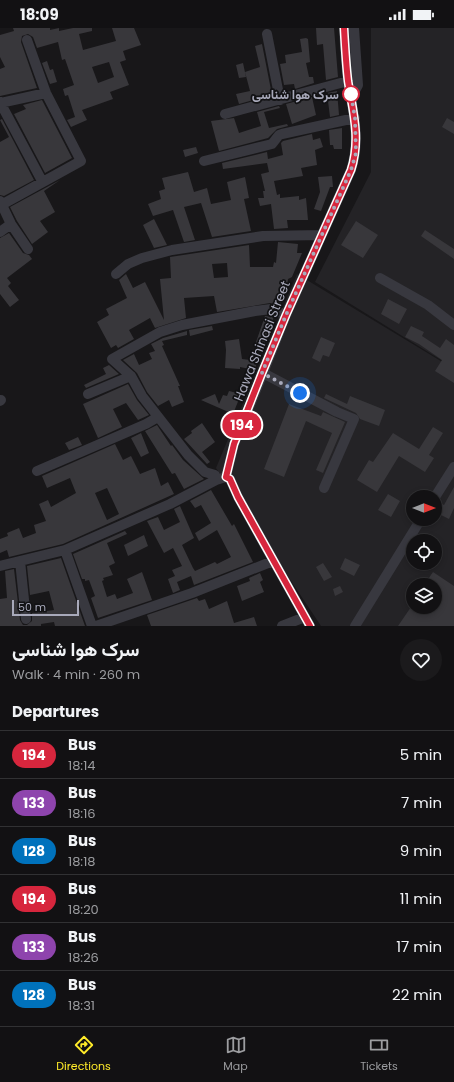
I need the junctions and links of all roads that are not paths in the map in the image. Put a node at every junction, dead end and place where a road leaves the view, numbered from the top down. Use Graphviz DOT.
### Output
graph roads {
  1 [pos="344,28"];
  2 [pos="354,28"];
  3 [pos="267,34"];
  4 [pos="27,40"];
  5 [pos="348,81"];
  6 [pos="46,93"];
  7 [pos="352,96"];
  8 [pos="280,100"];
  9 [pos="0,103"];
  10 [pos="225,114"];
  11 [pos="355,118"];
  12 [pos="204,160"];
  13 [pos="42,181"];
  14 [pos="1,203"];
  15 [pos="11,224"];
  16 [pos="0,232"];
  17 [pos="322,235"];
  18 [pos="28,249"];
  19 [pos="116,274"];
  20 [pos="380,278"];
  21 [pos="286,315"];
  22 [pos="454,325"];
  23 [pos="262,373"];
  24 [pos="131,376"];
  25 [pos="88,394"];
  26 [pos="158,417"];
  27 [pos="454,467"];
  28 [pos="37,471"];
  29 [pos="226,477"];
  30 [pos="216,480"];
  31 [pos="324,488"];
  32 [pos="439,490"];
  33 [pos="417,526"];
  34 [pos="65,550"];
  35 [pos="273,560"];
  36 [pos="20,561"];
  37 [pos="0,566"];
  38 [pos="26,619"];
  39 [pos="307,622"];
  40 [pos="92,626"];
  41 [pos="96,626"];
  42 [pos="282,626"];
  43 [pos="355,626"];
  1 -- 5 [label="street, Hawa Shinasi Street"];
  2 -- 7 [label="street"];
  3 -- 8 [label="street"];
  4 -- 6 [label="street"];
  5 -- 7 [label="street, Hawa Shinasi Street"];
  5 -- 8 [label="street"];
  6 -- 9 [label="street"];
  6 -- 13 [label="street"];
  7 -- 11 [label="street, Hawa Shinasi Street"];
  8 -- 10 [label="street"];
  9 -- 13 [label="street"];
  11 -- 12 [label="street"];
  11 -- 17 [label="street, Hawa Shinasi Street"];
  13 -- 14 [label="street"];
  14 -- 15 [label="street"];
  15 -- 16 [label="street"];
  15 -- 18 [label="street"];
  17 -- 19 [label="street"];
  17 -- 21 [label="street, Hawa Shinasi Street"];
  20 -- 22 [label="street"];
  21 -- 23 [label="street, Hawa Shinasi Street"];
  21 -- 24 [label="street"];
  23 -- 29 [label="street, Hawa Shinasi Street"];
  23 -- 31 [label="street"];
  24 -- 25 [label="street"];
  24 -- 26 [label="street"];
  26 -- 28 [label="street"];
  26 -- 30 [label="street"];
  27 -- 32 [label="street"];
  29 -- 30 [label="street"];
  29 -- 35 [label="street"];
  30 -- 34 [label="street"];
  33 -- 43 [label="street"];
  34 -- 36 [label="street"];
  34 -- 40 [label="street"];
  35 -- 39 [label="street"];
  35 -- 41 [label="street"];
  36 -- 37 [label="street"];
  36 -- 38 [label="street"];
  39 -- 42 [label="street"];
}
